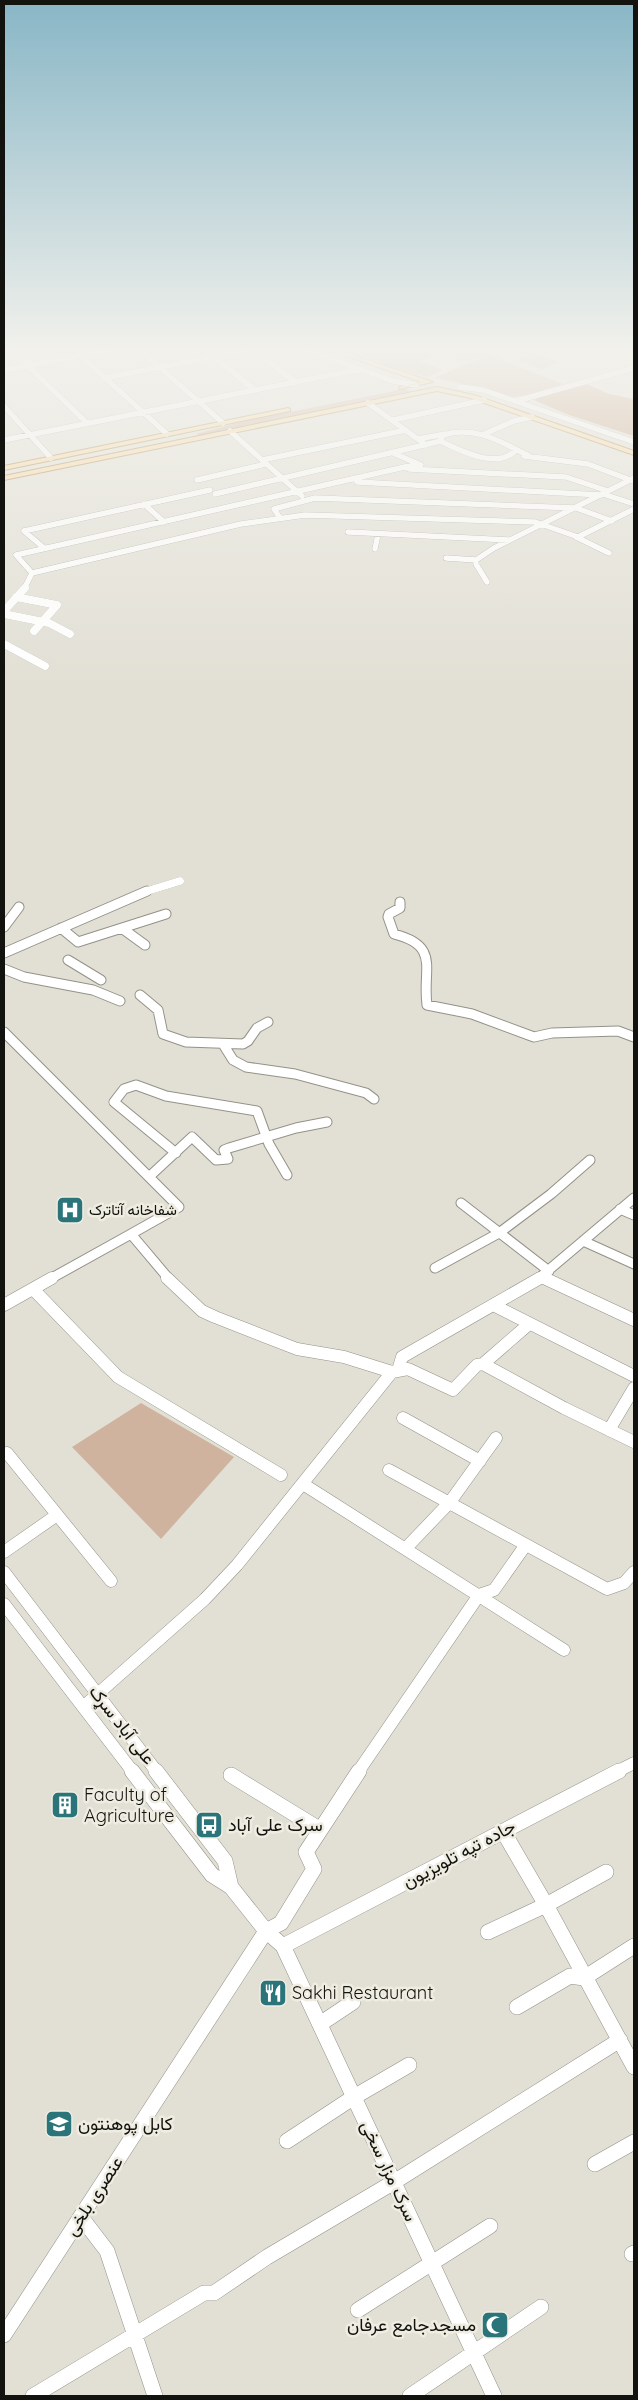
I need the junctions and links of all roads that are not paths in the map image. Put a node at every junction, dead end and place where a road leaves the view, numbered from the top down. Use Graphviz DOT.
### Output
graph roads {
  1 [pos="32,462"];
  2 [pos="80,462"];
  3 [pos="264,462"];
  4 [pos="353,462"];
  5 [pos="413,462"];
  6 [pos="504,462"];
  7 [pos="573,462"];
  8 [pos="418,464"];
  9 [pos="4,468"];
  10 [pos="404,469"];
  11 [pos="435,471"];
  12 [pos="491,472"];
  13 [pos="4,478"];
  14 [pos="282,478"];
  15 [pos="362,480"];
  16 [pos="633,480"];
  17 [pos="321,486"];
  18 [pos="496,489"];
  19 [pos="213,492"];
  20 [pos="298,492"];
  21 [pos="604,493"];
  22 [pos="315,498"];
  23 [pos="308,500"];
  24 [pos="144,504"];
  25 [pos="298,504"];
  26 [pos="634,504"];
  27 [pos="495,505"];
  28 [pos="231,508"];
  29 [pos="576,508"];
  30 [pos="634,509"];
  31 [pos="305,514"];
  32 [pos="280,518"];
  33 [pos="612,521"];
  34 [pos="164,522"];
  35 [pos="544,524"];
  36 [pos="348,532"];
  37 [pos="378,534"];
  38 [pos="576,537"];
  39 [pos="513,540"];
  40 [pos="44,548"];
  41 [pos="375,549"];
  42 [pos="609,553"];
  43 [pos="446,558"];
  44 [pos="477,559"];
  45 [pos="32,574"];
  46 [pos="486,582"];
  47 [pos="16,597"];
  48 [pos="4,612"];
  49 [pos="42,621"];
  50 [pos="34,631"];
  51 [pos="70,634"];
  52 [pos="4,644"];
  53 [pos="45,666"];
  54 [pos="180,881"];
  55 [pos="400,902"];
  56 [pos="19,907"];
  57 [pos="166,914"];
  58 [pos="4,927"];
  59 [pos="61,928"];
  60 [pos="123,928"];
  61 [pos="146,945"];
  62 [pos="4,953"];
  63 [pos="68,960"];
  64 [pos="4,970"];
  65 [pos="86,971"];
  66 [pos="101,980"];
  67 [pos="70,986"];
  68 [pos="140,995"];
  69 [pos="120,1001"];
  70 [pos="268,1022"];
  71 [pos="4,1032"];
  72 [pos="634,1037"];
  73 [pos="223,1044"];
  74 [pos="374,1099"];
  75 [pos="327,1122"];
  76 [pos="265,1137"];
  77 [pos="176,1153"];
  78 [pos="590,1160"];
  79 [pos="287,1174"];
  80 [pos="150,1176"];
  81 [pos="634,1198"];
  82 [pos="461,1203"];
  83 [pos="620,1209"];
  84 [pos="634,1215"];
  85 [pos="499,1233"];
  86 [pos="131,1234"];
  87 [pos="583,1241"];
  88 [pos="634,1264"];
  89 [pos="435,1268"];
  90 [pos="545,1274"];
  91 [pos="33,1288"];
  92 [pos="4,1305"];
  93 [pos="493,1306"];
  94 [pos="634,1320"];
  95 [pos="529,1324"];
  96 [pos="483,1364"];
  97 [pos="396,1370"];
  98 [pos="634,1376"];
  99 [pos="634,1388"];
  100 [pos="403,1418"];
  101 [pos="609,1430"];
  102 [pos="496,1438"];
  103 [pos="634,1442"];
  104 [pos="7,1453"];
  105 [pos="480,1461"];
  106 [pos="388,1470"];
  107 [pos="281,1475"];
  108 [pos="303,1484"];
  109 [pos="450,1502"];
  110 [pos="57,1515"];
  111 [pos="525,1546"];
  112 [pos="406,1548"];
  113 [pos="4,1552"];
  114 [pos="4,1572"];
  115 [pos="634,1572"];
  116 [pos="111,1581"];
  117 [pos="479,1595"];
  118 [pos="4,1604"];
  119 [pos="564,1650"];
  120 [pos="98,1694"];
  121 [pos="83,1707"];
  122 [pos="634,1763"];
  123 [pos="231,1774"];
  124 [pos="319,1830"];
  125 [pos="503,1831"];
  126 [pos="606,1872"];
  127 [pos="231,1887"];
  128 [pos="546,1905"];
  129 [pos="266,1931"];
  130 [pos="488,1932"];
  131 [pos="283,1946"];
  132 [pos="634,1946"];
  133 [pos="584,1978"];
  134 [pos="352,2002"];
  135 [pos="517,2007"];
  136 [pos="320,2024"];
  137 [pos="620,2040"];
  138 [pos="409,2065"];
  139 [pos="634,2067"];
  140 [pos="354,2097"];
  141 [pos="286,2141"];
  142 [pos="634,2142"];
  143 [pos="594,2164"];
  144 [pos="394,2182"];
  145 [pos="81,2217"];
  146 [pos="490,2226"];
  147 [pos="431,2262"];
  148 [pos="541,2307"];
  149 [pos="358,2310"];
  150 [pos="134,2334"];
  151 [pos="4,2335"];
  152 [pos="473,2352"];
  153 [pos="34,2396"];
  154 [pos="154,2396"];
  155 [pos="410,2396"];
  156 [pos="494,2396"];
  1 -- 9 [label="main road"];
  2 -- 13 [label="main road"];
  3 -- 14 [label="street"];
  3 -- 19 [label="street"];
  4 -- 14 [label="street"];
  5 -- 8 [label="street"];
  6 -- 12 [label="street"];
  7 -- 16 [label="street"];
  8 -- 10 [label="street"];
  8 -- 11 [label="street"];
  10 -- 11 [label="street"];
  10 -- 15 [label="street"];
  11 -- 12 [label="street"];
  12 -- 21 [label="street"];
  14 -- 19 [label="street"];
  14 -- 20 [label="street"];
  15 -- 17 [label="street"];
  15 -- 18 [label="street"];
  16 -- 21 [label="street"];
  17 -- 20 [label="street"];
  17 -- 22 [label="street"];
  18 -- 21 [label="street"];
  18 -- 27 [label="street"];
  19 -- 24 [label="street"];
  19 -- 28 [label="street"];
  20 -- 23 [label="street"];
  20 -- 28 [label="street"];
  21 -- 26 [label="street"];
  21 -- 29 [label="street"];
  22 -- 23 [label="street"];
  22 -- 27 [label="street"];
  23 -- 25 [label="street"];
  24 -- 34 [label="street"];
  24 -- 40 [label="street"];
  25 -- 31 [label="street"];
  25 -- 32 [label="street"];
  27 -- 29 [label="street"];
  28 -- 34 [label="street"];
  29 -- 33 [label="street"];
  29 -- 35 [label="street"];
  30 -- 33 [label="street"];
  31 -- 32 [label="street"];
  31 -- 35 [label="street"];
  32 -- 45 [label="street"];
  33 -- 38 [label="street"];
  34 -- 40 [label="street"];
  35 -- 38 [label="street"];
  35 -- 39 [label="street"];
  36 -- 37 [label="street"];
  37 -- 39 [label="street"];
  37 -- 41 [label="street"];
  38 -- 42 [label="street"];
  39 -- 44 [label="street"];
  40 -- 45 [label="street"];
  43 -- 44 [label="street"];
  44 -- 46 [label="street"];
  45 -- 47 [label="street"];
  47 -- 48 [label="street"];
  47 -- 49 [label="street"];
  48 -- 49 [label="street"];
  49 -- 50 [label="street"];
  49 -- 51 [label="street"];
  52 -- 53 [label="street"];
  54 -- 59 [label="street"];
  55 -- 72 [label="street"];
  56 -- 58 [label="street"];
  57 -- 60 [label="street"];
  59 -- 60 [label="street"];
  59 -- 62 [label="street"];
  60 -- 61 [label="street"];
  63 -- 65 [label="street"];
  64 -- 67 [label="street"];
  65 -- 66 [label="street"];
  65 -- 67 [label="street"];
  67 -- 69 [label="street"];
  68 -- 73 [label="street"];
  70 -- 73 [label="street"];
  71 -- 80 [label="street"];
  73 -- 74 [label="street"];
  75 -- 76 [label="street"];
  76 -- 77 [label="street"];
  76 -- 77 [label="street"];
  76 -- 79 [label="street"];
  77 -- 80 [label="street"];
  78 -- 85 [label="street"];
  80 -- 86 [label="street"];
  81 -- 83 [label="street"];
  82 -- 85 [label="street"];
  83 -- 84 [label="street"];
  83 -- 87 [label="street"];
  85 -- 89 [label="street"];
  85 -- 90 [label="street"];
  86 -- 91 [label="street"];
  86 -- 97 [label="street"];
  87 -- 88 [label="street"];
  87 -- 90 [label="street"];
  90 -- 93 [label="street"];
  90 -- 94 [label="street"];
  91 -- 92 [label="street"];
  91 -- 107 [label="street"];
  93 -- 95 [label="street"];
  93 -- 97 [label="street"];
  95 -- 96 [label="street"];
  95 -- 98 [label="street"];
  96 -- 97 [label="street"];
  96 -- 101 [label="street"];
  97 -- 108 [label="street"];
  99 -- 101 [label="street"];
  100 -- 105 [label="street"];
  101 -- 103 [label="street"];
  102 -- 105 [label="street"];
  104 -- 110 [label="street"];
  105 -- 109 [label="street"];
  106 -- 109 [label="street"];
  108 -- 112 [label="street"];
  108 -- 120 [label="street"];
  109 -- 111 [label="street"];
  109 -- 112 [label="street"];
  110 -- 113 [label="street"];
  110 -- 116 [label="street"];
  111 -- 115 [label="street"];
  111 -- 117 [label="street"];
  112 -- 117 [label="street"];
  114 -- 120 [label="street, علی آباد سړک"];
  117 -- 119 [label="street"];
  117 -- 124 [label="street"];
  118 -- 121 [label="street"];
  120 -- 121 [label="street"];
  120 -- 127 [label="street, علی آباد سړک"];
  121 -- 127 [label="street"];
  122 -- 125 [label="street, جاده تپه تلویزیون"];
  123 -- 124 [label="street"];
  124 -- 129 [label="street, عنصری بلخی"];
  125 -- 128 [label="street"];
  125 -- 131 [label="street, جاده تپه تلویزیون"];
  126 -- 128 [label="street"];
  127 -- 129 [label="street, علی آباد سړک"];
  128 -- 130 [label="street"];
  128 -- 133 [label="street"];
  129 -- 131 [label="street, علی آباد سړک"];
  129 -- 145 [label="street, عنصری بلخی"];
  131 -- 136 [label="street, سرک مزار سخی"];
  132 -- 133 [label="street"];
  133 -- 135 [label="street"];
  133 -- 137 [label="street"];
  134 -- 136 [label="street"];
  136 -- 140 [label="street, سرک مزار سخی"];
  137 -- 139 [label="street"];
  137 -- 144 [label="street"];
  138 -- 140 [label="street"];
  140 -- 141 [label="street"];
  140 -- 144 [label="street, سرک مزار سخی"];
  142 -- 143 [label="street"];
  144 -- 147 [label="street, سرک مزار سخی"];
  144 -- 150 [label="street"];
  145 -- 150 [label="street"];
  145 -- 151 [label="street, عنصری بلخی"];
  146 -- 147 [label="street"];
  147 -- 149 [label="street"];
  147 -- 152 [label="street, سرک مزار سخی"];
  148 -- 152 [label="street"];
  150 -- 153 [label="street"];
  150 -- 154 [label="street"];
  152 -- 155 [label="street"];
  152 -- 156 [label="street, سرک مزار سخی"];
}
